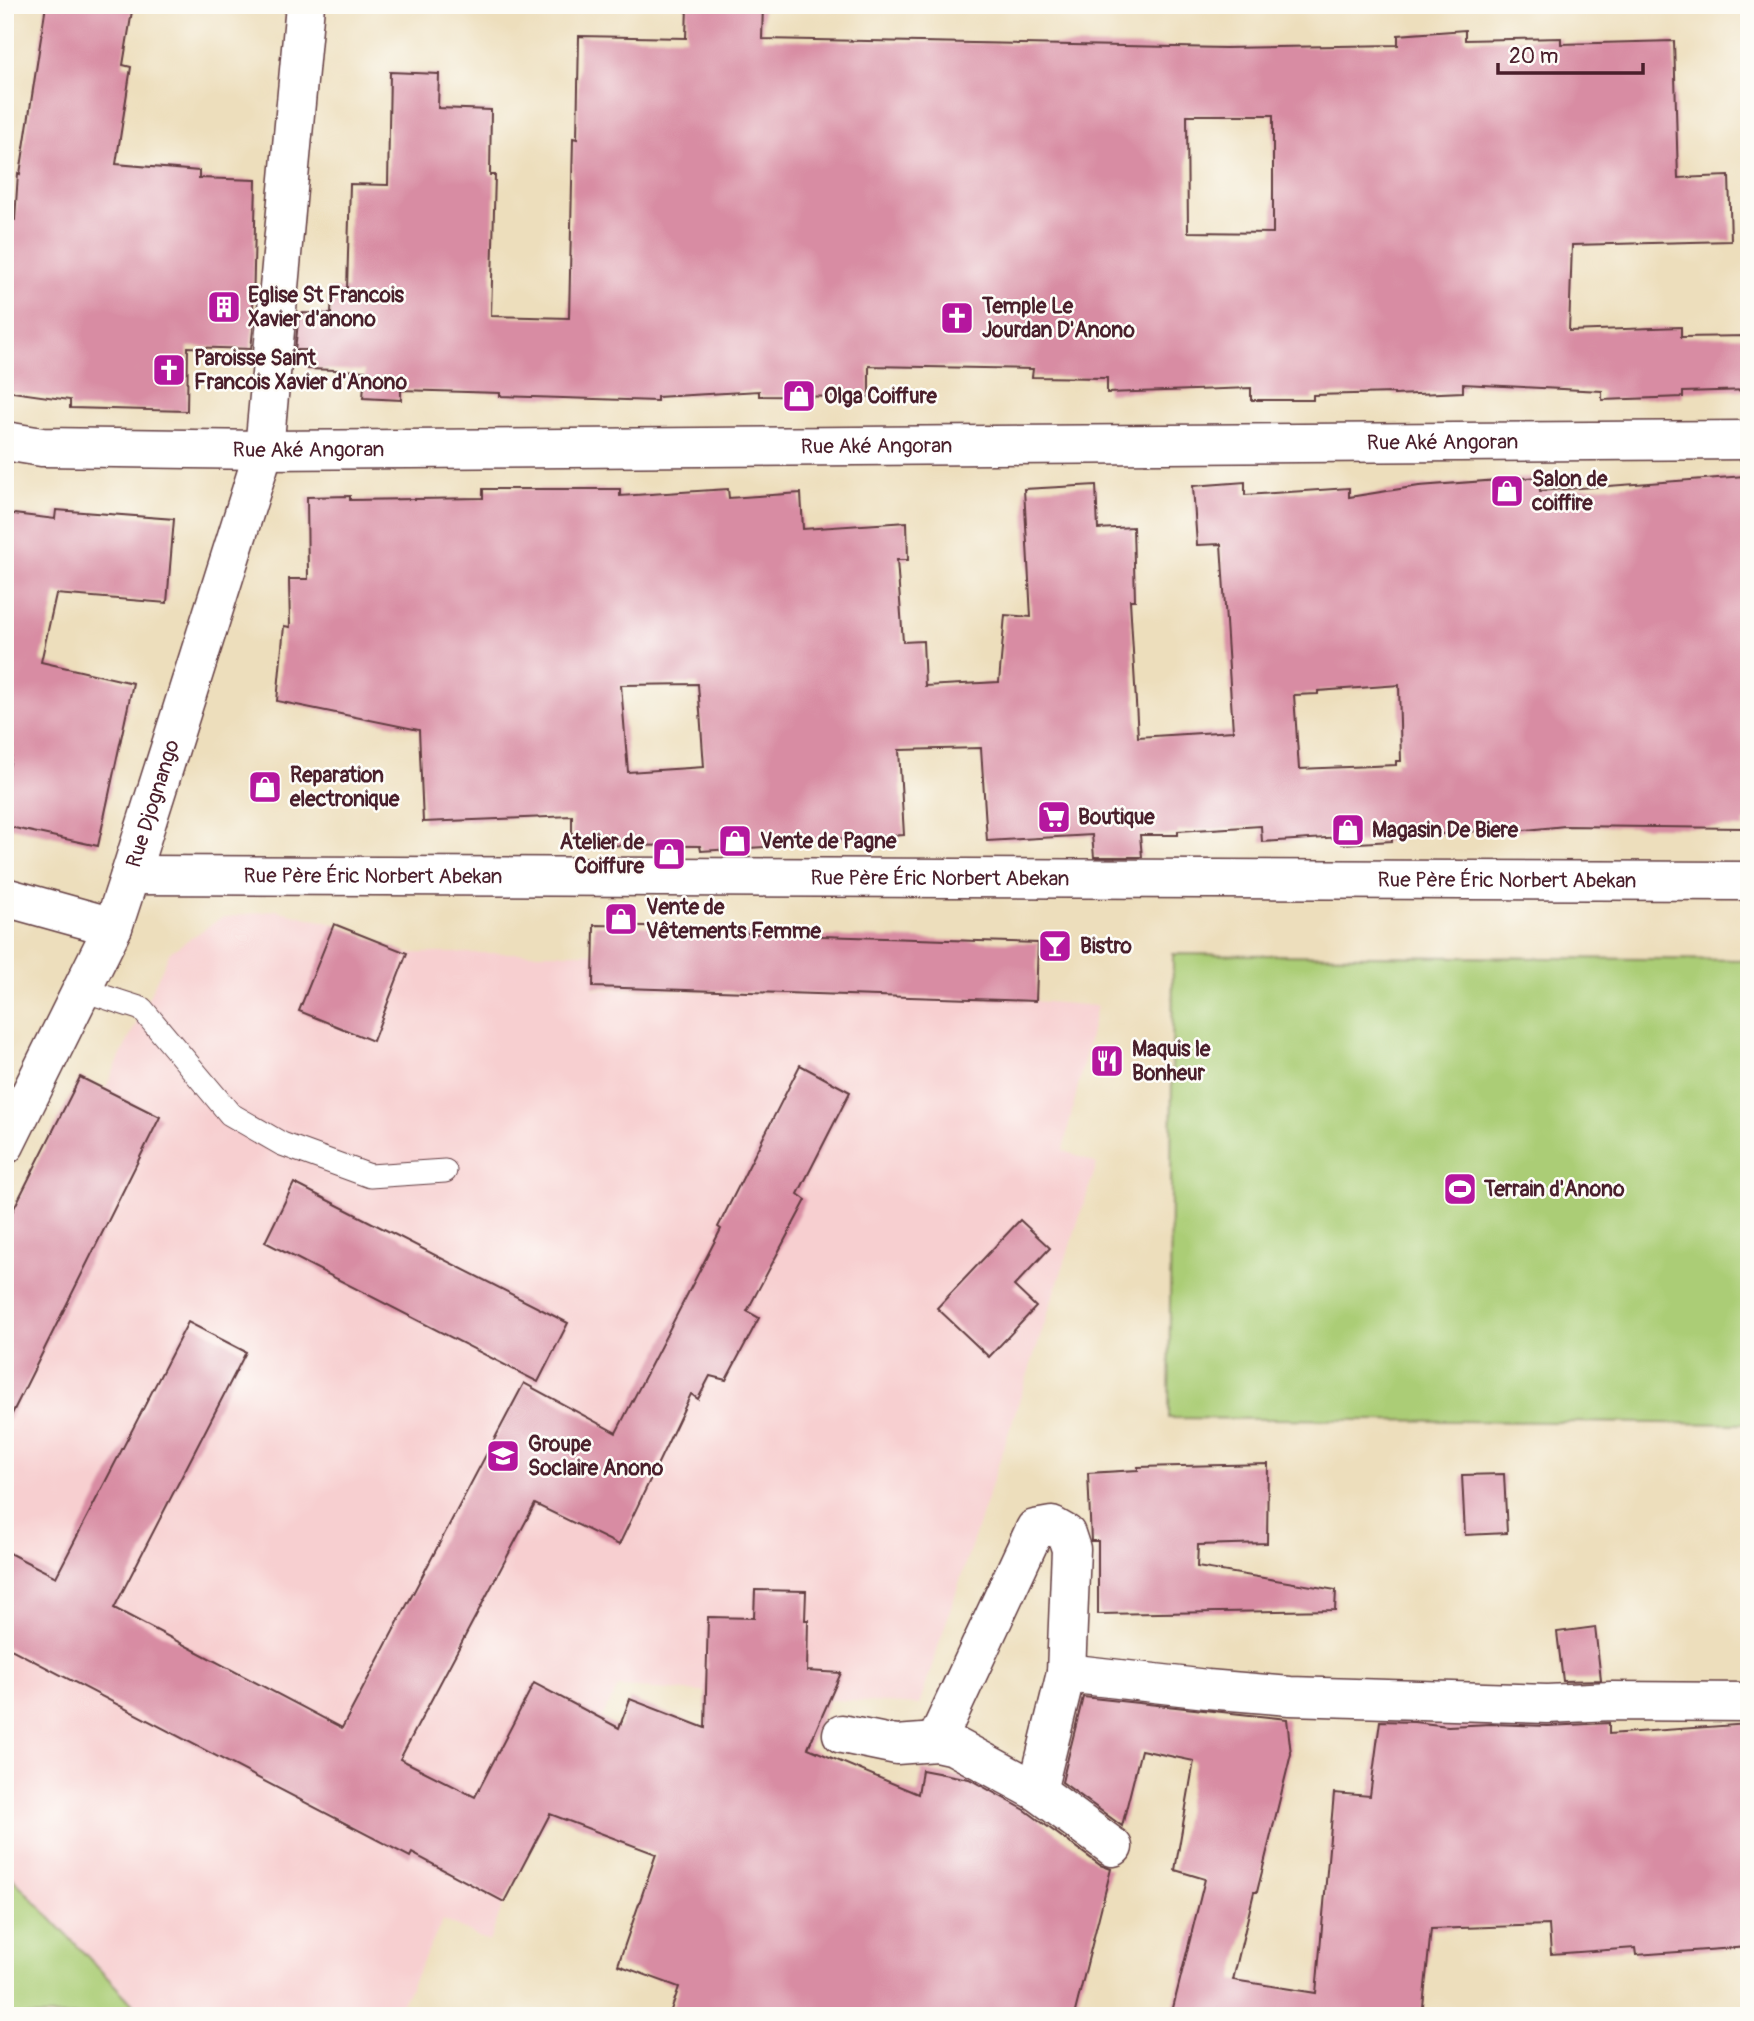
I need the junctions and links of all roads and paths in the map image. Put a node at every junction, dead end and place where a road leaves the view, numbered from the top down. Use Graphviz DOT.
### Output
graph roads {
  1 [pos="304,5"];
  2 [pos="1749,440"];
  3 [pos="5,441"];
  4 [pos="264,450"];
  5 [pos="130,875"];
  6 [pos="1749,881"];
  7 [pos="5,897"];
  8 [pos="113,927"];
  9 [pos="83,990"];
  10 [pos="5,1145"];
  11 [pos="445,1171"];
  12 [pos="1066,1673"];
  13 [pos="1749,1702"];
  14 [pos="842,1734"];
  15 [pos="936,1742"];
  16 [pos="1037,1791"];
  17 [pos="1113,1847"];
  1 -- 4 [label="street, Rue Djognango"];
  2 -- 4 [label="street, Rue Aké Angoran"];
  3 -- 4 [label="street, Rue Aké Angoran"];
  4 -- 5 [label="street, Rue Djognango"];
  5 -- 6 [label="street, Rue Père Éric Norbert Abekan"];
  5 -- 8 [label="street, Rue Djognango"];
  7 -- 8 [label="street"];
  8 -- 9 [label="street, Rue Djognango"];
  9 -- 10 [label="street, Rue Djognango"];
  9 -- 11 [label="lane"];
  12 -- 13 [label="street"];
  12 -- 15 [label="street"];
  12 -- 16 [label="street"];
  14 -- 15 [label="street"];
  15 -- 16 [label="street"];
  16 -- 17 [label="street"];
}
